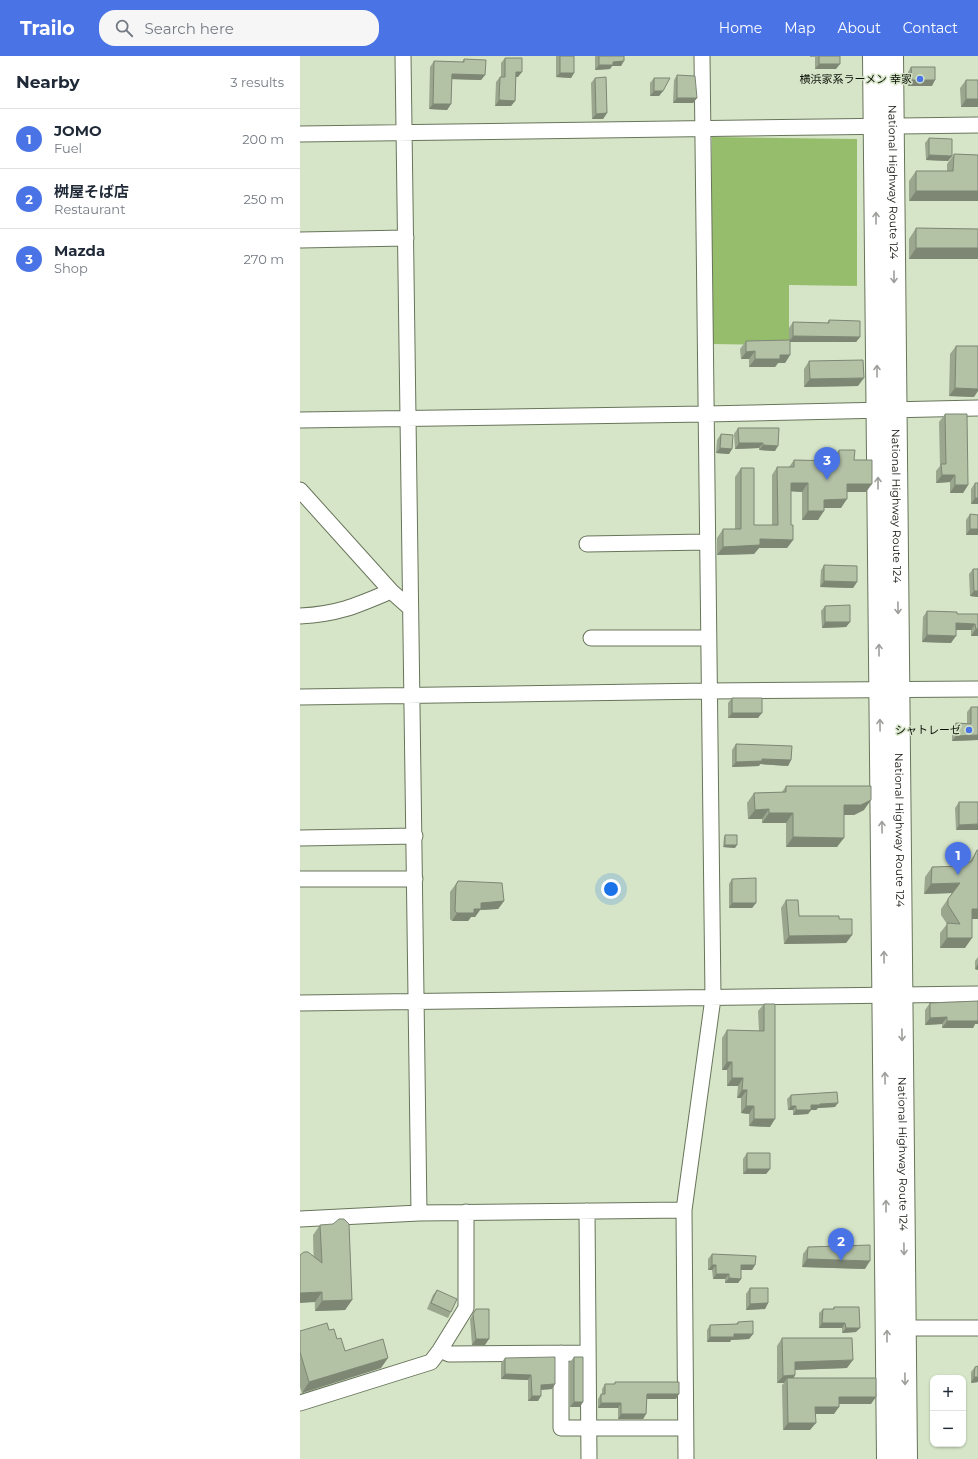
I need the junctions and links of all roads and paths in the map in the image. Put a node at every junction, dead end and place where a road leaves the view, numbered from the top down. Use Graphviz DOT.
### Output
graph roads {
  1 [pos="403,56"];
  2 [pos="702,56"];
  3 [pos="874,56"];
  4 [pos="892,56"];
  5 [pos="978,125"];
  6 [pos="884,126"];
  7 [pos="703,128"];
  8 [pos="405,133"];
  9 [pos="300,134"];
  10 [pos="406,238"];
  11 [pos="300,240"];
  12 [pos="978,408"];
  13 [pos="886,409"];
  14 [pos="706,414"];
  15 [pos="409,419"];
  16 [pos="300,420"];
  17 [pos="300,490"];
  18 [pos="707,542"];
  19 [pos="586,544"];
  20 [pos="391,591"];
  21 [pos="410,608"];
  22 [pos="300,616"];
  23 [pos="591,638"];
  24 [pos="708,638"];
  25 [pos="978,689"];
  26 [pos="889,690"];
  27 [pos="708,691"];
  28 [pos="413,695"];
  29 [pos="300,697"];
  30 [pos="415,836"];
  31 [pos="300,838"];
  32 [pos="300,879"];
  33 [pos="415,879"];
  34 [pos="978,994"];
  35 [pos="893,996"];
  36 [pos="713,998"];
  37 [pos="417,1002"];
  38 [pos="300,1003"];
  39 [pos="684,1210"];
  40 [pos="587,1211"];
  41 [pos="466,1212"];
  42 [pos="419,1213"];
  43 [pos="300,1219"];
  44 [pos="905,1328"];
  45 [pos="978,1328"];
  46 [pos="440,1350"];
  47 [pos="588,1352"];
  48 [pos="560,1353"];
  49 [pos="300,1403"];
  50 [pos="589,1428"];
  51 [pos="686,1428"];
  52 [pos="589,1459"];
  53 [pos="686,1459"];
  54 [pos="888,1459"];
  55 [pos="906,1459"];
  1 -- 8 [label="street"];
  2 -- 7 [label="street"];
  3 -- 6 [label="highway, National Highway Route 124"];
  4 -- 6 [label="highway, National Highway Route 124"];
  5 -- 6 [label="street"];
  6 -- 7 [label="street"];
  6 -- 13 [label="highway, National Highway Route 124"];
  7 -- 8 [label="street"];
  7 -- 14 [label="street"];
  8 -- 9 [label="street"];
  8 -- 10 [label="street"];
  10 -- 11 [label="street"];
  10 -- 15 [label="street"];
  12 -- 13 [label="street"];
  13 -- 14 [label="street"];
  13 -- 26 [label="highway, National Highway Route 124"];
  14 -- 15 [label="street"];
  14 -- 18 [label="street"];
  15 -- 16 [label="street"];
  15 -- 21 [label="street"];
  17 -- 20 [label="street"];
  18 -- 19 [label="street"];
  18 -- 24 [label="street"];
  20 -- 21 [label="street"];
  20 -- 22 [label="street"];
  21 -- 28 [label="street"];
  23 -- 24 [label="street"];
  24 -- 27 [label="street"];
  25 -- 26 [label="street"];
  26 -- 27 [label="street"];
  26 -- 35 [label="highway, National Highway Route 124"];
  27 -- 28 [label="street"];
  27 -- 36 [label="street"];
  28 -- 29 [label="street"];
  28 -- 30 [label="street"];
  30 -- 31 [label="street"];
  30 -- 33 [label="street"];
  32 -- 33 [label="street"];
  33 -- 37 [label="street"];
  34 -- 35 [label="street"];
  35 -- 36 [label="street"];
  35 -- 44 [label="highway, National Highway Route 124, one-way"];
  54 -- 35 [label="highway, National Highway Route 124, one-way"];
  36 -- 37 [label="street"];
  36 -- 39 [label="street"];
  37 -- 38 [label="street"];
  37 -- 42 [label="street"];
  39 -- 40 [label="street"];
  39 -- 51 [label="street"];
  40 -- 41 [label="street"];
  40 -- 47 [label="street"];
  41 -- 42 [label="street"];
  41 -- 46 [label="street"];
  42 -- 43 [label="street"];
  44 -- 45 [label="street"];
  44 -- 55 [label="highway, National Highway Route 124, one-way"];
  46 -- 48 [label="street"];
  46 -- 49 [label="street"];
  47 -- 48 [label="street"];
  47 -- 50 [label="street"];
  48 -- 50 [label="street"];
  50 -- 51 [label="street"];
  50 -- 52 [label="street"];
  51 -- 53 [label="street"];
}
